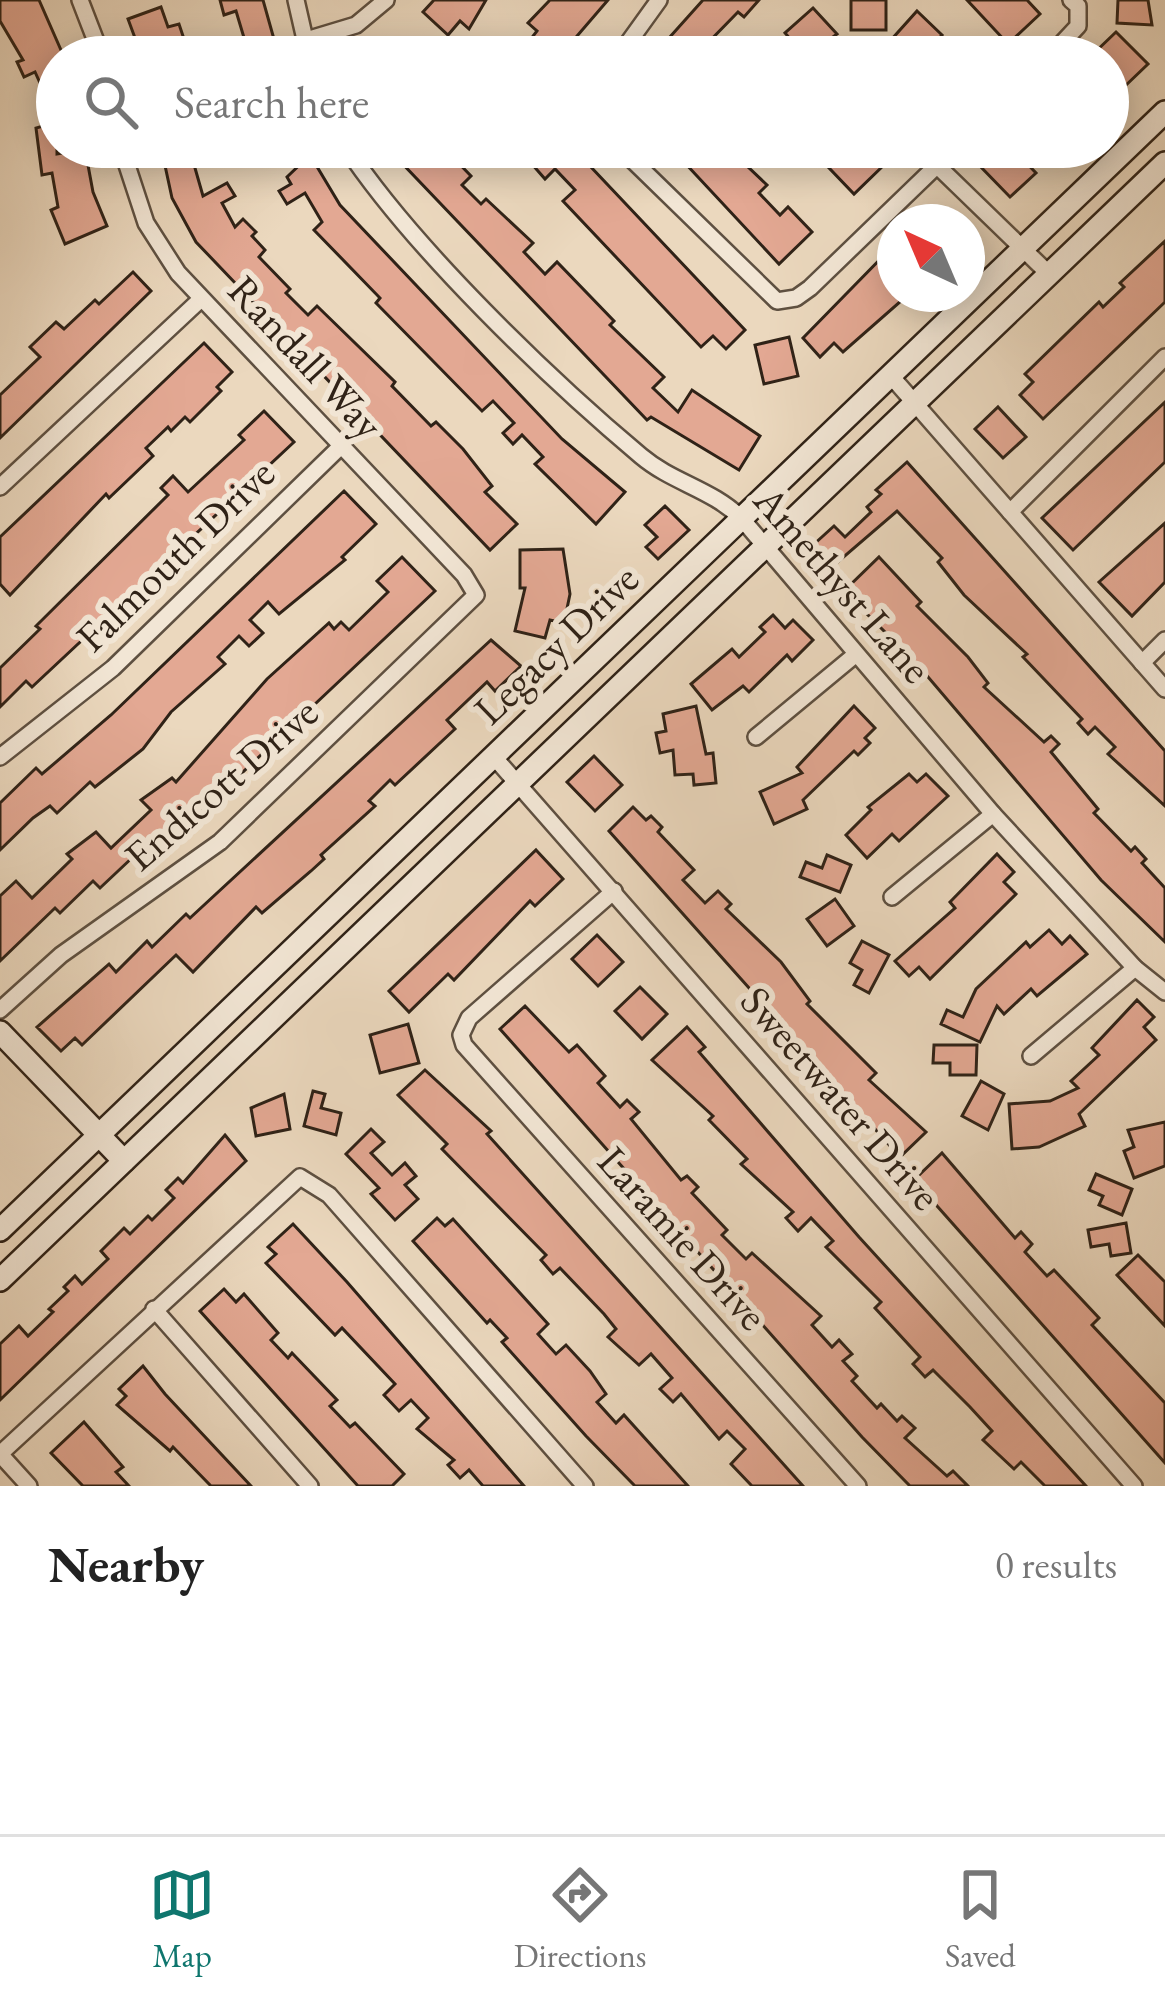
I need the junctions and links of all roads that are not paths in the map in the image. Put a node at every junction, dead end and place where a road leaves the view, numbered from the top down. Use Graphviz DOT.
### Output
graph roads {
  1 [pos="296,0"];
  2 [pos="386,0"];
  3 [pos="659,0"];
  4 [pos="1071,0"];
  5 [pos="88,2"];
  6 [pos="97,36"];
  7 [pos="303,36"];
  8 [pos="333,36"];
  9 [pos="633,36"];
  10 [pos="1072,36"];
  11 [pos="1165,112"];
  12 [pos="1129,147"];
  13 [pos="1165,163"];
  14 [pos="129,168"];
  15 [pos="360,168"];
  16 [pos="641,168"];
  17 [pos="934,168"];
  18 [pos="940,168"];
  19 [pos="1107,168"];
  20 [pos="1023,249"];
  21 [pos="1049,274"];
  22 [pos="202,299"];
  23 [pos="1165,357"];
  24 [pos="891,376"];
  25 [pos="912,405"];
  26 [pos="341,446"];
  27 [pos="0,487"];
  28 [pos="1010,512"];
  29 [pos="742,519"];
  30 [pos="764,548"];
  31 [pos="476,595"];
  32 [pos="1165,640"];
  33 [pos="855,655"];
  34 [pos="1142,662"];
  35 [pos="1165,689"];
  36 [pos="756,737"];
  37 [pos="0,757"];
  38 [pos="494,758"];
  39 [pos="518,784"];
  40 [pos="993,814"];
  41 [pos="614,891"];
  42 [pos="892,897"];
  43 [pos="1135,968"];
  44 [pos="1165,992"];
  45 [pos="0,1010"];
  46 [pos="0,1032"];
  47 [pos="1031,1056"];
  48 [pos="100,1136"];
  49 [pos="124,1161"];
  50 [pos="0,1231"];
  51 [pos="0,1280"];
  52 [pos="154,1310"];
  53 [pos="0,1454"];
  54 [pos="29,1486"];
  55 [pos="310,1486"];
  56 [pos="585,1486"];
  57 [pos="858,1486"];
  58 [pos="1134,1486"];
  1 -- 7 [label="street"];
  2 -- 8 [label="street"];
  3 -- 9 [label="street"];
  4 -- 10 [label="street"];
  5 -- 6 [label="street"];
  11 -- 12 [label="main road, Legacy Drive"];
  13 -- 21 [label="main road, Legacy Drive"];
  14 -- 22 [label="street, Randall Way"];
  15 -- 29 [label="street, Amethyst Lane"];
  16 -- 17 [label="street"];
  18 -- 20 [label="street"];
  19 -- 20 [label="main road, Legacy Drive"];
  20 -- 21 [label="street"];
  20 -- 24 [label="main road, Legacy Drive"];
  21 -- 25 [label="main road, Legacy Drive"];
  22 -- 26 [label="street, Randall Way"];
  22 -- 27 [label="street"];
  23 -- 28 [label="street"];
  24 -- 25 [label="street"];
  24 -- 29 [label="main road, Legacy Drive"];
  25 -- 28 [label="street"];
  25 -- 30 [label="main road, Legacy Drive"];
  26 -- 31 [label="street, Randall Way"];
  26 -- 37 [label="street, Falmouth Drive"];
  28 -- 34 [label="street"];
  29 -- 30 [label="street, Amethyst Lane"];
  29 -- 38 [label="main road, Legacy Drive"];
  30 -- 33 [label="street, Amethyst Lane"];
  30 -- 39 [label="main road, Legacy Drive"];
  31 -- 45 [label="street, Endicott Drive"];
  32 -- 34 [label="street"];
  33 -- 36 [label="street"];
  33 -- 40 [label="street, Amethyst Lane"];
  34 -- 35 [label="street"];
  38 -- 39 [label="street, Sweetwater Drive"];
  38 -- 48 [label="main road, Legacy Drive"];
  39 -- 41 [label="street, Sweetwater Drive"];
  39 -- 49 [label="main road, Legacy Drive"];
  40 -- 42 [label="street"];
  40 -- 43 [label="street, Amethyst Lane"];
  41 -- 57 [label="street, Laramie Drive"];
  41 -- 58 [label="street, Sweetwater Drive"];
  43 -- 44 [label="street, Amethyst Lane"];
  43 -- 47 [label="street"];
  46 -- 48 [label="main road"];
  48 -- 49 [label="main road"];
  48 -- 50 [label="main road, Legacy Drive"];
  49 -- 51 [label="main road, Legacy Drive"];
  52 -- 53 [label="street"];
  52 -- 55 [label="street"];
  52 -- 56 [label="street"];
  53 -- 54 [label="street"];
}
